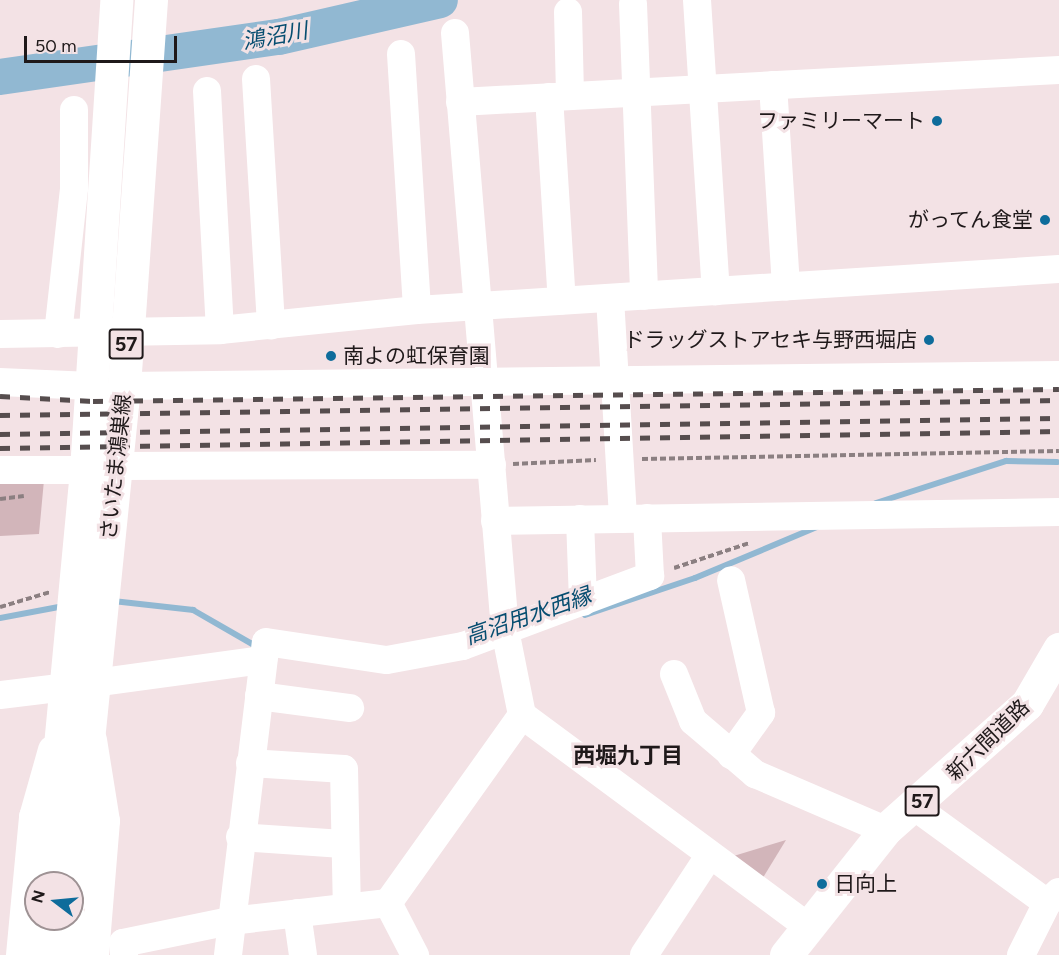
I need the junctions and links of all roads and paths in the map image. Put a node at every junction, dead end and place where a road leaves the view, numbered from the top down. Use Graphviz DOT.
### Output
graph roads {
  1 [pos="116,0"];
  2 [pos="697,0"];
  3 [pos="633,4"];
  4 [pos="568,12"];
  5 [pos="150,15"];
  6 [pos="455,33"];
  7 [pos="401,54"];
  8 [pos="1059,70"];
  9 [pos="256,79"];
  10 [pos="773,85"];
  11 [pos="704,89"];
  12 [pos="207,91"];
  13 [pos="635,92"];
  14 [pos="559,97"];
  15 [pos="460,102"];
  16 [pos="74,110"];
  17 [pos="1059,269"];
  18 [pos="786,287"];
  19 [pos="716,291"];
  20 [pos="644,296"];
  21 [pos="610,298"];
  22 [pos="562,301"];
  23 [pos="478,306"];
  24 [pos="417,310"];
  25 [pos="271,327"];
  26 [pos="220,330"];
  27 [pos="0,333"];
  28 [pos="58,334"];
  29 [pos="111,334"];
  30 [pos="1059,375"];
  31 [pos="615,380"];
  32 [pos="0,382"];
  33 [pos="484,383"];
  34 [pos="91,386"];
  35 [pos="124,386"];
  36 [pos="1059,451"];
  37 [pos="619,459"];
  38 [pos="492,465"];
  39 [pos="101,468"];
  40 [pos="0,470"];
  41 [pos="1059,512"];
  42 [pos="635,518"];
  43 [pos="580,519"];
  44 [pos="495,521"];
  45 [pos="762,538"];
  46 [pos="650,576"];
  47 [pos="731,580"];
  48 [pos="78,585"];
  49 [pos="583,602"];
  50 [pos="0,607"];
  51 [pos="508,640"];
  52 [pos="264,654"];
  53 [pos="1058,655"];
  54 [pos="674,675"];
  55 [pos="80,686"];
  56 [pos="0,695"];
  57 [pos="259,696"];
  58 [pos="350,708"];
  59 [pos="522,715"];
  60 [pos="90,726"];
  61 [pos="58,733"];
  62 [pos="731,755"];
  63 [pos="250,764"];
  64 [pos="915,807"];
  65 [pos="885,831"];
  66 [pos="240,837"];
  67 [pos="343,844"];
  68 [pos="709,856"];
  69 [pos="47,871"];
  70 [pos="75,871"];
  71 [pos="1053,897"];
  72 [pos="388,903"];
  73 [pos="347,908"];
  74 [pos="297,913"];
  75 [pos="230,921"];
  76 [pos="807,926"];
  77 [pos="43,931"];
  78 [pos="69,931"];
  79 [pos="20,955"];
  80 [pos="41,955"];
  81 [pos="66,955"];
  82 [pos="94,955"];
  83 [pos="124,955"];
  84 [pos="228,955"];
  85 [pos="303,955"];
  86 [pos="415,955"];
  87 [pos="644,955"];
  88 [pos="786,955"];
  89 [pos="1022,955"];
  1 -- 29 [label="main road, さいたま鴻巣線 / 57"];
  2 -- 11 [label="street"];
  3 -- 13 [label="street"];
  4 -- 14 [label="street"];
  5 -- 29 [label="main road, さいたま鴻巣線 / 57"];
  6 -- 15 [label="street"];
  7 -- 24 [label="street"];
  8 -- 10 [label="street"];
  9 -- 25 [label="street"];
  10 -- 11 [label="street"];
  10 -- 18 [label="street"];
  11 -- 13 [label="street"];
  11 -- 19 [label="street"];
  12 -- 26 [label="street"];
  13 -- 14 [label="street"];
  13 -- 20 [label="street"];
  14 -- 15 [label="street"];
  14 -- 22 [label="street"];
  15 -- 23 [label="street"];
  16 -- 28 [label="street"];
  17 -- 18 [label="street"];
  18 -- 19 [label="street"];
  19 -- 20 [label="street"];
  20 -- 21 [label="street"];
  21 -- 22 [label="street"];
  21 -- 31 [label="street"];
  22 -- 23 [label="street"];
  23 -- 24 [label="street"];
  23 -- 33 [label="street"];
  24 -- 25 [label="street"];
  25 -- 26 [label="street"];
  26 -- 29 [label="street"];
  27 -- 28 [label="street"];
  28 -- 29 [label="street"];
  29 -- 34 [label="main road, さいたま鴻巣線 / 57"];
  29 -- 35 [label="main road, さいたま鴻巣線 / 57"];
  30 -- 31 [label="street"];
  31 -- 33 [label="street"];
  31 -- 37 [label="street"];
  32 -- 34 [label="street"];
  33 -- 35 [label="street"];
  33 -- 38 [label="street"];
  34 -- 39 [label="main road, さいたま鴻巣線 / 57"];
  35 -- 39 [label="main road, さいたま鴻巣線 / 57"];
  36 -- 37 [label="path"];
  37 -- 38 [label="path"];
  37 -- 42 [label="street"];
  38 -- 39 [label="street"];
  38 -- 44 [label="street"];
  39 -- 40 [label="street"];
  39 -- 48 [label="main road, さいたま鴻巣線 / 57"];
  41 -- 42 [label="street"];
  42 -- 43 [label="street"];
  42 -- 46 [label="street"];
  43 -- 44 [label="street"];
  43 -- 49 [label="street"];
  44 -- 51 [label="street"];
  45 -- 46 [label="path"];
  46 -- 49 [label="street"];
  47 -- 62 [label="street"];
  48 -- 50 [label="path"];
  48 -- 55 [label="main road, さいたま鴻巣線 / 57"];
  49 -- 51 [label="street"];
  51 -- 52 [label="street"];
  51 -- 59 [label="street"];
  52 -- 55 [label="street"];
  52 -- 57 [label="street"];
  53 -- 64 [label="main road, 新六間道路 / 57"];
  54 -- 62 [label="street"];
  55 -- 56 [label="street"];
  55 -- 60 [label="main road, さいたま鴻巣線 / 57"];
  55 -- 61 [label="main road, さいたま鴻巣線 / 57"];
  57 -- 58 [label="street"];
  57 -- 63 [label="street"];
  59 -- 68 [label="street"];
  59 -- 72 [label="street"];
  60 -- 70 [label="main road, さいたま鴻巣線 / 57"];
  60 -- 82 [label="street"];
  61 -- 69 [label="main road, さいたま鴻巣線 / 57"];
  61 -- 79 [label="street"];
  62 -- 65 [label="street"];
  63 -- 66 [label="street"];
  63 -- 67 [label="street"];
  64 -- 65 [label="main road, 新六間道路 / 57"];
  64 -- 71 [label="street"];
  65 -- 76 [label="main road, 新六間道路 / 57"];
  66 -- 67 [label="street"];
  66 -- 75 [label="street"];
  67 -- 73 [label="street"];
  68 -- 76 [label="street"];
  68 -- 87 [label="street"];
  71 -- 89 [label="street"];
  72 -- 73 [label="street"];
  72 -- 86 [label="street"];
  73 -- 74 [label="street"];
  74 -- 75 [label="street"];
  74 -- 85 [label="street"];
  75 -- 83 [label="street"];
  75 -- 84 [label="street"];
  76 -- 88 [label="main road, 新六間道路 / 57"];
  77 -- 80 [label="main road"];
  78 -- 81 [label="main road"];
}
